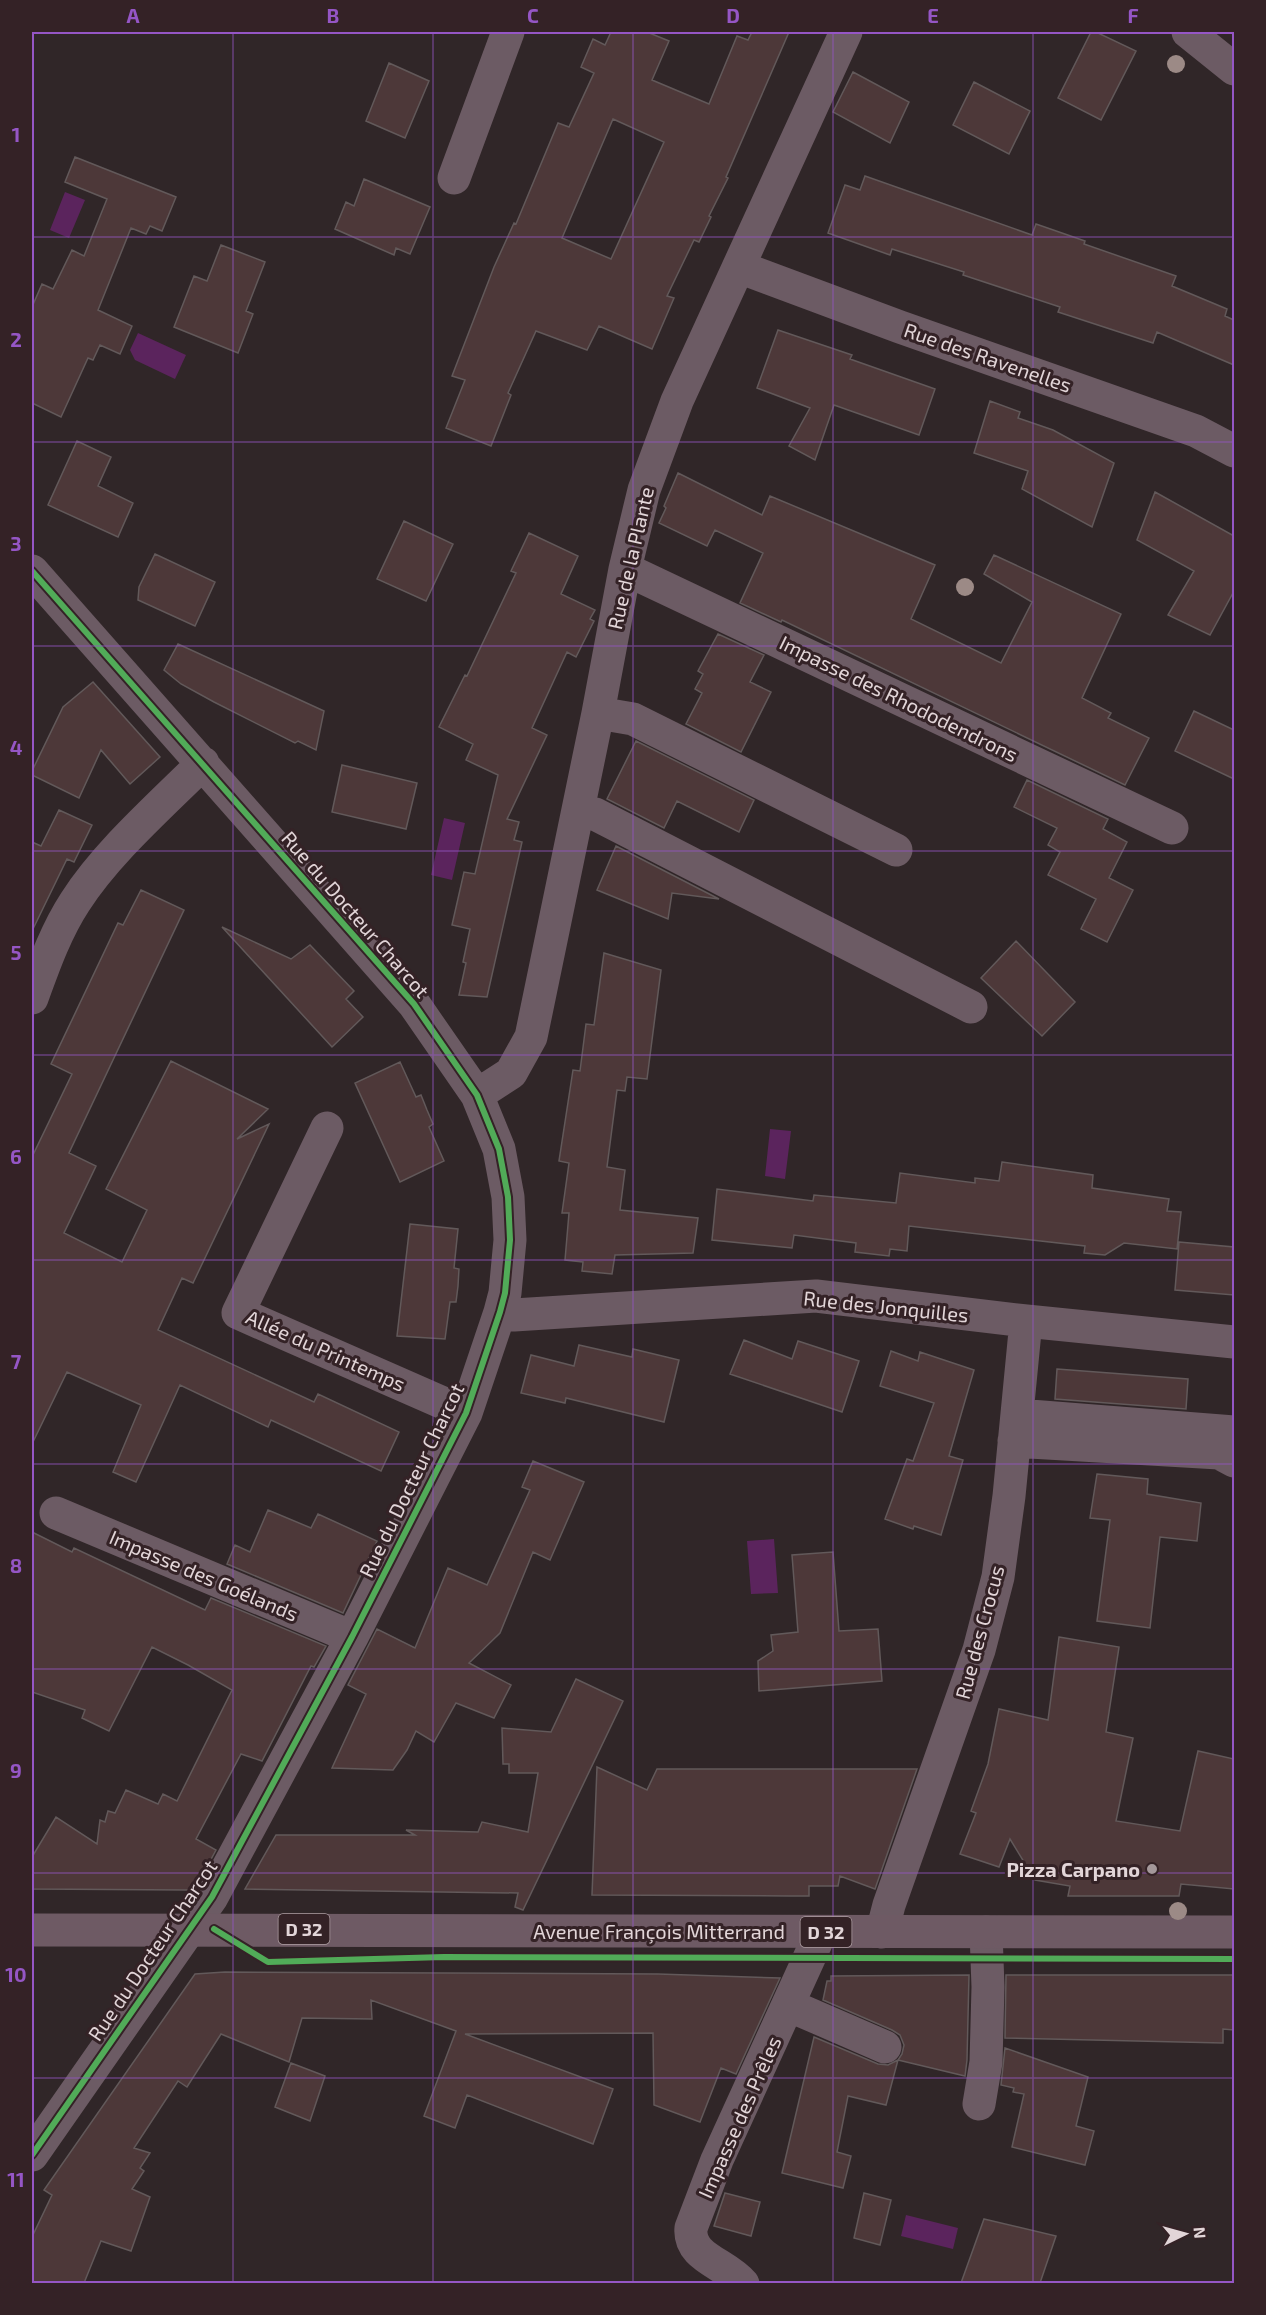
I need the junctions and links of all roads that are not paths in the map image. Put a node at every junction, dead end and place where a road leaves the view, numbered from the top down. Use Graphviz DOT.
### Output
graph roads {
  1 [pos="508,32"];
  2 [pos="846,32"];
  3 [pos="1188,32"];
  4 [pos="1234,69"];
  5 [pos="454,178"];
  6 [pos="739,267"];
  7 [pos="1234,451"];
  8 [pos="625,569"];
  9 [pos="32,571"];
  10 [pos="597,713"];
  11 [pos="203,764"];
  12 [pos="578,811"];
  13 [pos="1172,828"];
  14 [pos="896,850"];
  15 [pos="32,998"];
  16 [pos="971,1007"];
  17 [pos="477,1095"];
  18 [pos="327,1128"];
  19 [pos="500,1312"];
  20 [pos="1026,1321"];
  21 [pos="1234,1342"];
  22 [pos="466,1413"];
  23 [pos="1015,1428"];
  24 [pos="1234,1432"];
  25 [pos="1234,1461"];
  26 [pos="56,1513"];
  27 [pos="351,1637"];
  28 [pos="191,1929"];
  29 [pos="32,1930"];
  30 [pos="821,1932"];
  31 [pos="882,1932"];
  32 [pos="986,1932"];
  33 [pos="1234,1932"];
  34 [pos="788,2005"];
  35 [pos="885,2047"];
  36 [pos="979,2104"];
  37 [pos="32,2155"];
  38 [pos="743,2283"];
  1 -- 5 [label="street"];
  2 -- 6 [label="street, Rue de la Plante"];
  3 -- 4 [label="street"];
  6 -- 7 [label="street, Rue des Ravenelles"];
  6 -- 8 [label="street, Rue de la Plante"];
  8 -- 10 [label="street, Rue de la Plante"];
  8 -- 13 [label="street, Impasse des Rhododendrons"];
  9 -- 11 [label="street, Rue du Docteur Charcot"];
  10 -- 12 [label="street, Rue de la Plante"];
  10 -- 14 [label="street"];
  11 -- 15 [label="street"];
  11 -- 17 [label="street, Rue du Docteur Charcot"];
  12 -- 16 [label="street"];
  12 -- 17 [label="street, Rue de la Plante"];
  17 -- 19 [label="street, Rue du Docteur Charcot"];
  18 -- 22 [label="street, Allée du Printemps"];
  19 -- 20 [label="street, Rue des Jonquilles"];
  19 -- 22 [label="street, Rue du Docteur Charcot"];
  20 -- 21 [label="street, Rue des Jonquilles"];
  20 -- 23 [label="street, Rue des Crocus"];
  22 -- 27 [label="street, Rue du Docteur Charcot"];
  23 -- 24 [label="street"];
  23 -- 25 [label="street"];
  23 -- 31 [label="street, Rue des Crocus"];
  26 -- 27 [label="street, Impasse des Goélands"];
  27 -- 28 [label="street, Rue du Docteur Charcot"];
  28 -- 29 [label="main road, D 32"];
  28 -- 30 [label="main road, Avenue François Mitterrand / D 32"];
  28 -- 37 [label="street, Rue du Docteur Charcot"];
  30 -- 31 [label="main road, Avenue François Mitterrand / D 32"];
  30 -- 34 [label="street, Impasse des Prêles"];
  31 -- 32 [label="main road, Avenue François Mitterrand / D 32"];
  32 -- 33 [label="main road, Avenue François Mitterrand / D 32"];
  32 -- 36 [label="street"];
  34 -- 35 [label="street"];
  34 -- 38 [label="street, Impasse des Prêles"];
}
